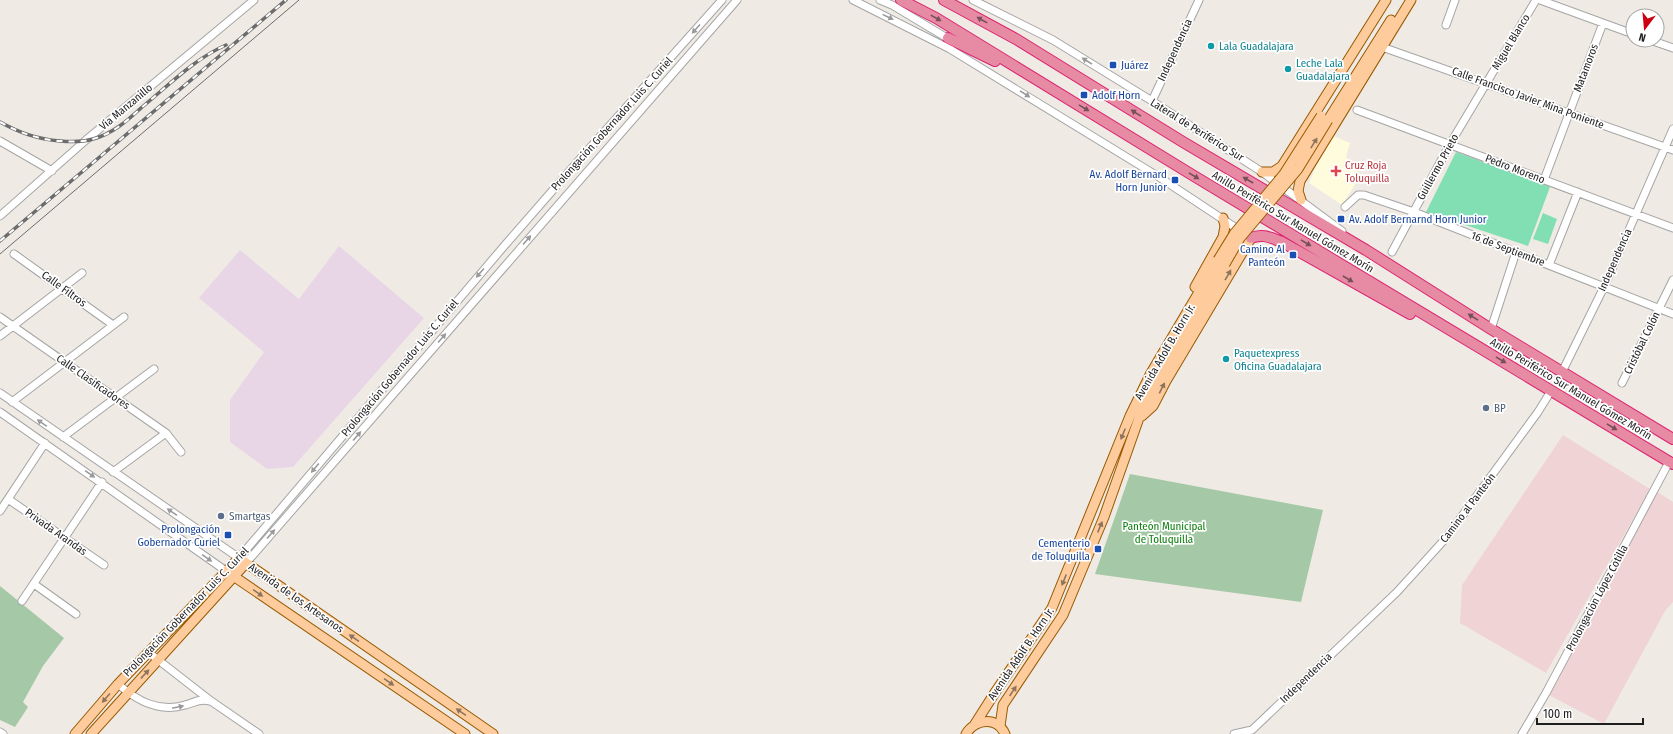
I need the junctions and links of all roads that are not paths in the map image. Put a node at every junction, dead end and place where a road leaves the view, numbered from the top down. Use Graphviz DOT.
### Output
graph roads {
  1 [pos="254,0"];
  2 [pos="722,0"];
  3 [pos="737,0"];
  4 [pos="853,0"];
  5 [pos="880,0"];
  6 [pos="902,0"];
  7 [pos="944,0"];
  8 [pos="973,0"];
  9 [pos="983,0"];
  10 [pos="1199,0"];
  11 [pos="1386,0"];
  12 [pos="1393,0"];
  13 [pos="1404,0"];
  14 [pos="1411,0"];
  15 [pos="1455,0"];
  16 [pos="1536,0"];
  17 [pos="1540,0"];
  18 [pos="1008,17"];
  19 [pos="1603,23"];
  20 [pos="1446,25"];
  21 [pos="1625,31"];
  22 [pos="948,38"];
  23 [pos="1382,47"];
  24 [pos="992,74"];
  25 [pos="1486,83"];
  26 [pos="1050,88"];
  27 [pos="1152,101"];
  28 [pos="1357,110"];
  29 [pos="1569,113"];
  30 [pos="1325,118"];
  31 [pos="1310,122"];
  32 [pos="1673,129"];
  33 [pos="1329,134"];
  34 [pos="1450,144"];
  35 [pos="2,145"];
  36 [pos="1665,147"];
  37 [pos="1673,150"];
  38 [pos="1292,151"];
  39 [pos="1312,162"];
  40 [pos="52,171"];
  41 [pos="1262,172"];
  42 [pos="1544,180"];
  43 [pos="1578,192"];
  44 [pos="1301,200"];
  45 [pos="1345,207"];
  46 [pos="1414,212"];
  47 [pos="1635,214"];
  48 [pos="0,216"];
  49 [pos="1223,218"];
  50 [pos="1673,228"];
  51 [pos="1251,238"];
  52 [pos="1220,243"];
  53 [pos="1366,250"];
  54 [pos="1392,252"];
  55 [pos="1516,252"];
  56 [pos="14,254"];
  57 [pos="1240,254"];
  58 [pos="1549,265"];
  59 [pos="82,273"];
  60 [pos="1673,280"];
  61 [pos="1604,287"];
  62 [pos="62,288"];
  63 [pos="1659,308"];
  64 [pos="1673,314"];
  65 [pos="0,317"];
  66 [pos="124,317"];
  67 [pos="113,325"];
  68 [pos="13,326"];
  69 [pos="1491,329"];
  70 [pos="1455,333"];
  71 [pos="0,336"];
  72 [pos="64,362"];
  73 [pos="154,369"];
  74 [pos="1562,372"];
  75 [pos="1622,383"];
  76 [pos="1551,391"];
  77 [pos="0,394"];
  78 [pos="116,398"];
  79 [pos="12,402"];
  80 [pos="0,412"];
  81 [pos="1134,417"];
  82 [pos="166,433"];
  83 [pos="63,437"];
  84 [pos="1673,439"];
  85 [pos="45,443"];
  86 [pos="77,447"];
  87 [pos="180,452"];
  88 [pos="69,459"];
  89 [pos="1671,463"];
  90 [pos="113,472"];
  91 [pos="102,482"];
  92 [pos="8,499"];
  93 [pos="0,511"];
  94 [pos="65,538"];
  95 [pos="242,561"];
  96 [pos="104,565"];
  97 [pos="230,574"];
  98 [pos="34,584"];
  99 [pos="22,601"];
  100 [pos="76,614"];
  101 [pos="1373,614"];
  102 [pos="148,652"];
  103 [pos="158,660"];
  104 [pos="118,684"];
  105 [pos="128,692"];
  106 [pos="211,701"];
  107 [pos="976,724"];
  108 [pos="248,727"];
  109 [pos="1003,730"];
  110 [pos="0,732"];
  111 [pos="2,734"];
  112 [pos="75,734"];
  113 [pos="91,734"];
  114 [pos="244,734"];
  115 [pos="259,734"];
  116 [pos="465,734"];
  117 [pos="493,734"];
  118 [pos="966,734"];
  119 [pos="1234,734"];
  120 [pos="1522,734"];
  1 -- 40 [label="street, Via Manzanillo"];
  2 -- 95 [label="street, Prolongación Gobernador Luis C. Curiel, one-way"];
  95 -- 3 [label="street, Prolongación Gobernador Luis C. Curiel, one-way"];
  4 -- 24 [label="street, one-way"];
  5 -- 22 [label="street"];
  6 -- 26 [label="highway, Anillo Periférico Sur Manuel Gómez Morín, one-way"];
  53 -- 7 [label="highway, Anillo Periférico Sur Manuel Gómez Morín, one-way"];
  8 -- 18 [label="street"];
  9 -- 18 [label="street"];
  10 -- 27 [label="street, Independencia"];
  11 -- 31 [label="main road"];
  12 -- 30 [label="main road, Avenida Adolf B. Horn Jr."];
  13 -- 30 [label="main road, Avenida Adolf B. Horn Jr."];
  14 -- 23 [label="main road"];
  15 -- 20 [label="street"];
  16 -- 25 [label="street, Miguel Blanco"];
  17 -- 19 [label="street"];
  27 -- 18 [label="street, Lateral de Periférico Sur, one-way"];
  19 -- 21 [label="street"];
  19 -- 29 [label="street, Matamoros"];
  22 -- 24 [label="street"];
  22 -- 26 [label="highway"];
  23 -- 25 [label="street, Calle Francisco Javier Mina Poniente"];
  23 -- 33 [label="main road"];
  24 -- 49 [label="street, one-way"];
  25 -- 29 [label="street, Calle Francisco Javier Mina Poniente"];
  25 -- 34 [label="street, Guillermo Prieto"];
  26 -- 70 [label="highway, Anillo Periférico Sur Manuel Gómez Morín, one-way"];
  27 -- 41 [label="street, Lateral de Periférico Sur"];
  28 -- 34 [label="street, Pedro Moreno"];
  29 -- 36 [label="street, Calle Francisco Javier Mina Poniente"];
  29 -- 42 [label="street, Matamoros"];
  30 -- 81 [label="main road, Avenida Adolf B. Horn Jr., bridge"];
  31 -- 33 [label="main road"];
  31 -- 38 [label="main road"];
  32 -- 36 [label="street, Independencia"];
  33 -- 39 [label="main road"];
  34 -- 42 [label="street, Pedro Moreno"];
  34 -- 46 [label="street, Guillermo Prieto"];
  35 -- 40 [label="street"];
  36 -- 37 [label="street, Calle Francisco Javier Mina Poniente"];
  36 -- 47 [label="street, Independencia"];
  38 -- 39 [label="main road"];
  38 -- 41 [label="main road"];
  39 -- 44 [label="main road"];
  40 -- 48 [label="street, Via Manzanillo"];
  41 -- 44 [label="street, Lateral de Periférico Sur"];
  42 -- 43 [label="street, Pedro Moreno"];
  43 -- 47 [label="street, Pedro Moreno"];
  43 -- 58 [label="street"];
  44 -- 53 [label="street, Lateral de Periférico Sur"];
  45 -- 46 [label="street, 16 de Septiembre"];
  46 -- 54 [label="street, Guillermo Prieto"];
  46 -- 55 [label="street, 16 de Septiembre"];
  47 -- 50 [label="street, Pedro Moreno"];
  47 -- 61 [label="street, Independencia"];
  49 -- 51 [label="street"];
  49 -- 52 [label="main road"];
  51 -- 57 [label="main road"];
  51 -- 70 [label="highway, one-way"];
  52 -- 57 [label="main road"];
  52 -- 81 [label="main road"];
  69 -- 53 [label="highway, Anillo Periférico Sur Manuel Gómez Morín, one-way"];
  55 -- 58 [label="street, 16 de Septiembre"];
  55 -- 69 [label="street"];
  56 -- 62 [label="street, Calle Filtros"];
  81 -- 57 [label="main road, one-way"];
  58 -- 61 [label="street, 16 de Septiembre"];
  59 -- 62 [label="street"];
  60 -- 63 [label="street, Cristóbal Colón"];
  61 -- 63 [label="street, 16 de Septiembre"];
  61 -- 74 [label="street, Independencia"];
  62 -- 67 [label="street, Calle Filtros"];
  62 -- 68 [label="street"];
  63 -- 64 [label="street, 16 de Septiembre"];
  63 -- 75 [label="street, Cristóbal Colón"];
  65 -- 68 [label="street, Calle Clasificadores"];
  66 -- 67 [label="street"];
  67 -- 72 [label="street"];
  68 -- 71 [label="street"];
  68 -- 72 [label="street, Calle Clasificadores"];
  69 -- 74 [label="highway, Anillo Periférico Sur Manuel Gómez Morín"];
  70 -- 76 [label="highway, Anillo Periférico Sur Manuel Gómez Morín, one-way"];
  72 -- 78 [label="street, Calle Clasificadores"];
  72 -- 79 [label="street"];
  73 -- 78 [label="street"];
  74 -- 84 [label="highway, Anillo Periférico Sur Manuel Gómez Morín"];
  76 -- 89 [label="highway, Anillo Periférico Sur Manuel Gómez Morín, one-way"];
  76 -- 101 [label="street, Camino al Panteón"];
  77 -- 79 [label="street, Avenida de los Artesanos"];
  78 -- 82 [label="street, Calle Clasificadores"];
  78 -- 83 [label="street"];
  83 -- 79 [label="street, Avenida de los Artesanos, one-way"];
  80 -- 85 [label="street, Avenida de los Artesanos"];
  81 -- 107 [label="main road, Avenida Adolf B. Horn Jr., one-way"];
  109 -- 81 [label="main road, Avenida Adolf B. Horn Jr., one-way"];
  82 -- 87 [label="street, Calle Clasificadores"];
  82 -- 90 [label="street"];
  83 -- 86 [label="street, Avenida de los Artesanos"];
  85 -- 88 [label="street, Avenida de los Artesanos"];
  85 -- 92 [label="street"];
  86 -- 88 [label="street"];
  86 -- 90 [label="street, Avenida de los Artesanos"];
  88 -- 91 [label="street, Avenida de los Artesanos, one-way"];
  89 -- 120 [label="street, Prolongación López Cotilla"];
  95 -- 90 [label="street, Avenida de los Artesanos, one-way"];
  91 -- 94 [label="street"];
  91 -- 97 [label="street, Avenida de los Artesanos, one-way"];
  92 -- 93 [label="street"];
  92 -- 94 [label="street, Privada Arandas"];
  94 -- 96 [label="street, Privada Arandas"];
  94 -- 98 [label="street"];
  95 -- 97 [label="main road, Prolongación Gobernador Luis C. Curiel"];
  117 -- 95 [label="main road, Avenida de los Artesanos, one-way"];
  97 -- 102 [label="main road, Prolongación Gobernador Luis C. Curiel"];
  97 -- 103 [label="main road, Prolongación Gobernador Luis C. Curiel"];
  97 -- 116 [label="main road, Avenida de los Artesanos, one-way"];
  98 -- 99 [label="street"];
  98 -- 100 [label="street"];
  101 -- 119 [label="street, Independencia"];
  102 -- 103 [label="street"];
  102 -- 104 [label="main road, Prolongación Gobernador Luis C. Curiel"];
  105 -- 103 [label="main road, Prolongación Gobernador Luis C. Curiel, one-way"];
  103 -- 106 [label="street"];
  104 -- 105 [label="street"];
  104 -- 112 [label="main road, Prolongación Gobernador Luis C. Curiel, one-way"];
  105 -- 106 [label="street, one-way"];
  105 -- 113 [label="main road, Prolongación Gobernador Luis C. Curiel"];
  106 -- 108 [label="street"];
  107 -- 109 [label="main road"];
  107 -- 118 [label="main road, Avenida Adolf B. Horn Jr."];
  108 -- 114 [label="street"];
  108 -- 115 [label="street"];
  110 -- 111 [label="street"];
}
